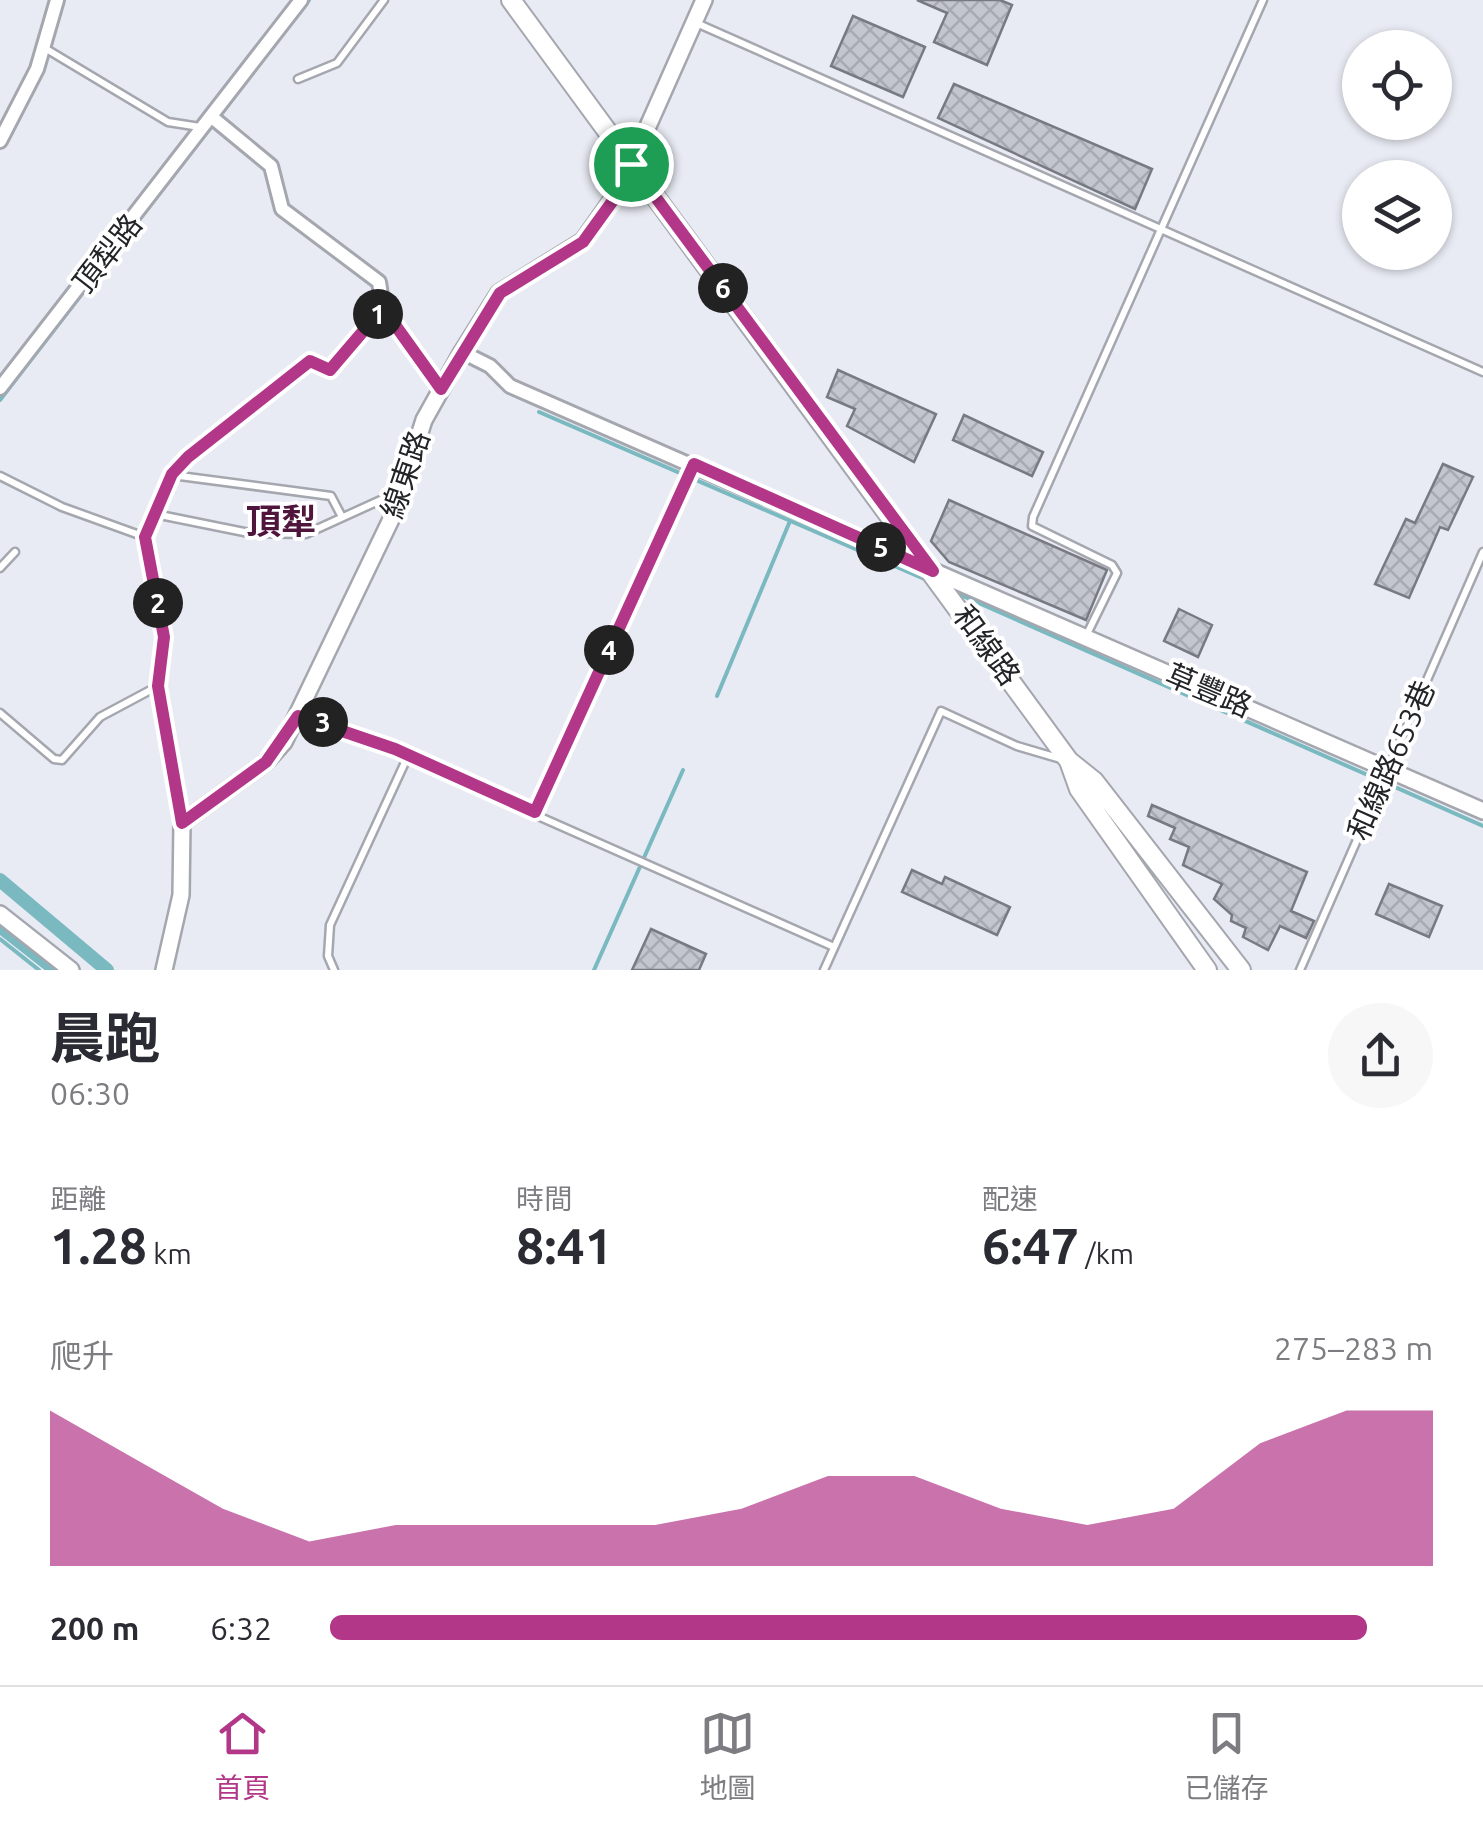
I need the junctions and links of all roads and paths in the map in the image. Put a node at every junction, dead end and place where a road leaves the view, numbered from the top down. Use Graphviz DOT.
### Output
graph roads {
  1 [pos="57,0"];
  2 [pos="301,0"];
  3 [pos="384,0"];
  4 [pos="511,0"];
  5 [pos="704,0"];
  6 [pos="1263,0"];
  7 [pos="694,22"];
  8 [pos="43,47"];
  9 [pos="298,80"];
  10 [pos="209,123"];
  11 [pos="0,141"];
  12 [pos="631,164"];
  13 [pos="1160,231"];
  14 [pos="383,308"];
  15 [pos="462,352"];
  16 [pos="1483,372"];
  17 [pos="0,388"];
  18 [pos="441,389"];
  19 [pos="694,464"];
  20 [pos="172,474"];
  21 [pos="0,476"];
  22 [pos="397,493"];
  23 [pos="155,514"];
  24 [pos="342,517"];
  25 [pos="145,537"];
  26 [pos="16,552"];
  27 [pos="1483,552"];
  28 [pos="0,568"];
  29 [pos="933,571"];
  30 [pos="1086,637"];
  31 [pos="158,686"];
  32 [pos="0,714"];
  33 [pos="298,716"];
  34 [pos="407,758"];
  35 [pos="1069,761"];
  36 [pos="1387,767"];
  37 [pos="1483,811"];
  38 [pos="535,812"];
  39 [pos="182,823"];
  40 [pos="0,914"];
  41 [pos="834,947"];
  42 [pos="72,970"];
  43 [pos="164,970"];
  44 [pos="334,970"];
  45 [pos="824,970"];
  46 [pos="1207,970"];
  47 [pos="1241,970"];
  48 [pos="1300,970"];
  1 -- 8 [label="street"];
  2 -- 10 [label="street, 頂犁路"];
  3 -- 9 [label="lane"];
  4 -- 12 [label="main road, 和線路"];
  5 -- 7 [label="street, 線東路"];
  6 -- 13 [label="lane"];
  7 -- 12 [label="street, 線東路"];
  7 -- 13 [label="lane"];
  8 -- 10 [label="lane"];
  8 -- 11 [label="street"];
  10 -- 14 [label="street"];
  10 -- 17 [label="street, 頂犁路"];
  12 -- 15 [label="street, 線東路"];
  12 -- 29 [label="main road, 和線路"];
  13 -- 16 [label="lane"];
  13 -- 30 [label="lane"];
  14 -- 18 [label="street"];
  14 -- 20 [label="lane"];
  15 -- 18 [label="street, 線東路"];
  15 -- 19 [label="street"];
  18 -- 22 [label="street, 線東路"];
  19 -- 29 [label="street"];
  19 -- 38 [label="lane"];
  20 -- 23 [label="lane"];
  20 -- 24 [label="lane"];
  21 -- 25 [label="lane"];
  22 -- 24 [label="lane"];
  22 -- 33 [label="street, 線東路"];
  23 -- 24 [label="lane"];
  23 -- 25 [label="lane"];
  25 -- 31 [label="lane"];
  26 -- 28 [label="lane"];
  27 -- 36 [label="lane, 和線路653巷"];
  29 -- 30 [label="street, 草豐路"];
  29 -- 35 [label="main road, 和線路"];
  30 -- 36 [label="street, 草豐路"];
  31 -- 32 [label="lane"];
  31 -- 39 [label="lane"];
  33 -- 34 [label="lane"];
  33 -- 39 [label="street, 線東路"];
  34 -- 38 [label="lane"];
  34 -- 44 [label="lane"];
  35 -- 41 [label="lane"];
  35 -- 46 [label="main road, 和線路"];
  35 -- 47 [label="main road, 和線路"];
  36 -- 37 [label="street, 草豐路"];
  36 -- 48 [label="lane, 和線路653巷"];
  38 -- 41 [label="lane"];
  39 -- 43 [label="street"];
  40 -- 42 [label="street"];
  41 -- 45 [label="lane"];
}
